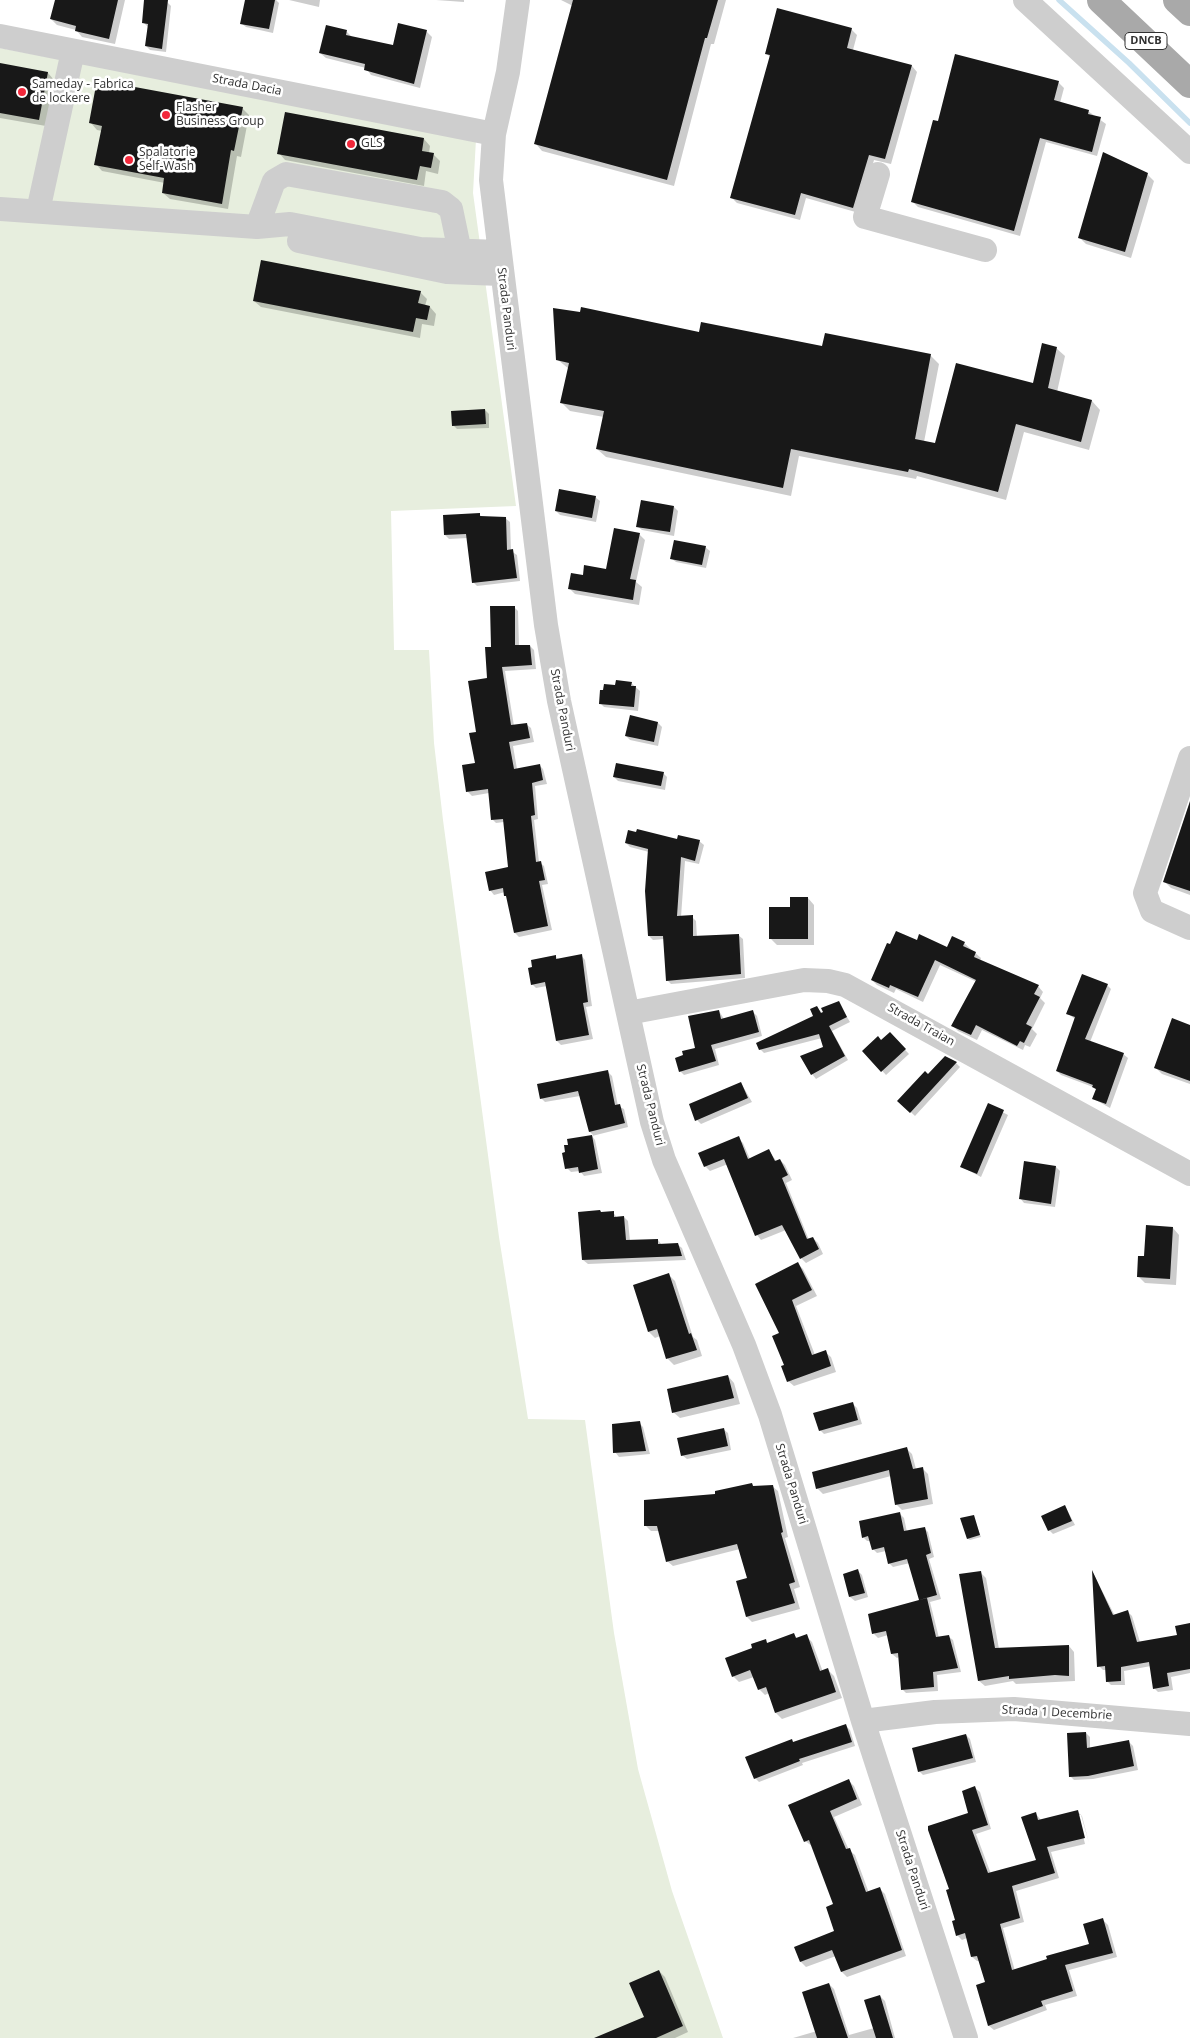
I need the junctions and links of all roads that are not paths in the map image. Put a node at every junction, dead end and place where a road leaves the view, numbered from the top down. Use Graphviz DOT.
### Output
graph roads {
  1 [pos="518,0"];
  2 [pos="1025,0"];
  3 [pos="1102,0"];
  4 [pos="1177,0"];
  5 [pos="1190,12"];
  6 [pos="0,36"];
  7 [pos="73,51"];
  8 [pos="1190,84"];
  9 [pos="494,134"];
  10 [pos="1190,152"];
  11 [pos="878,174"];
  12 [pos="0,208"];
  13 [pos="38,212"];
  14 [pos="257,227"];
  15 [pos="985,250"];
  16 [pos="460,252"];
  17 [pos="500,263"];
  18 [pos="1190,758"];
  19 [pos="1190,928"];
  20 [pos="628,1013"];
  21 [pos="1190,1174"];
  22 [pos="864,1721"];
  23 [pos="1190,1724"];
  24 [pos="966,2038"];
  1 -- 9 [label="street, Strada Panduri"];
  2 -- 10 [label="street"];
  3 -- 8 [label="main road, DNCB"];
  4 -- 5 [label="main road"];
  6 -- 7 [label="street, Strada Dacia"];
  7 -- 9 [label="street, Strada Dacia"];
  7 -- 13 [label="street"];
  9 -- 17 [label="street, Strada Panduri"];
  11 -- 15 [label="street"];
  12 -- 13 [label="street"];
  13 -- 14 [label="street"];
  14 -- 16 [label="street"];
  14 -- 16 [label="street"];
  14 -- 17 [label="street"];
  16 -- 17 [label="street"];
  17 -- 20 [label="street, Strada Panduri"];
  18 -- 19 [label="street"];
  20 -- 21 [label="street, Strada Traian"];
  20 -- 22 [label="street, Strada Panduri"];
  22 -- 23 [label="street, Strada 1 Decembrie"];
  22 -- 24 [label="street, Strada Panduri"];
}
